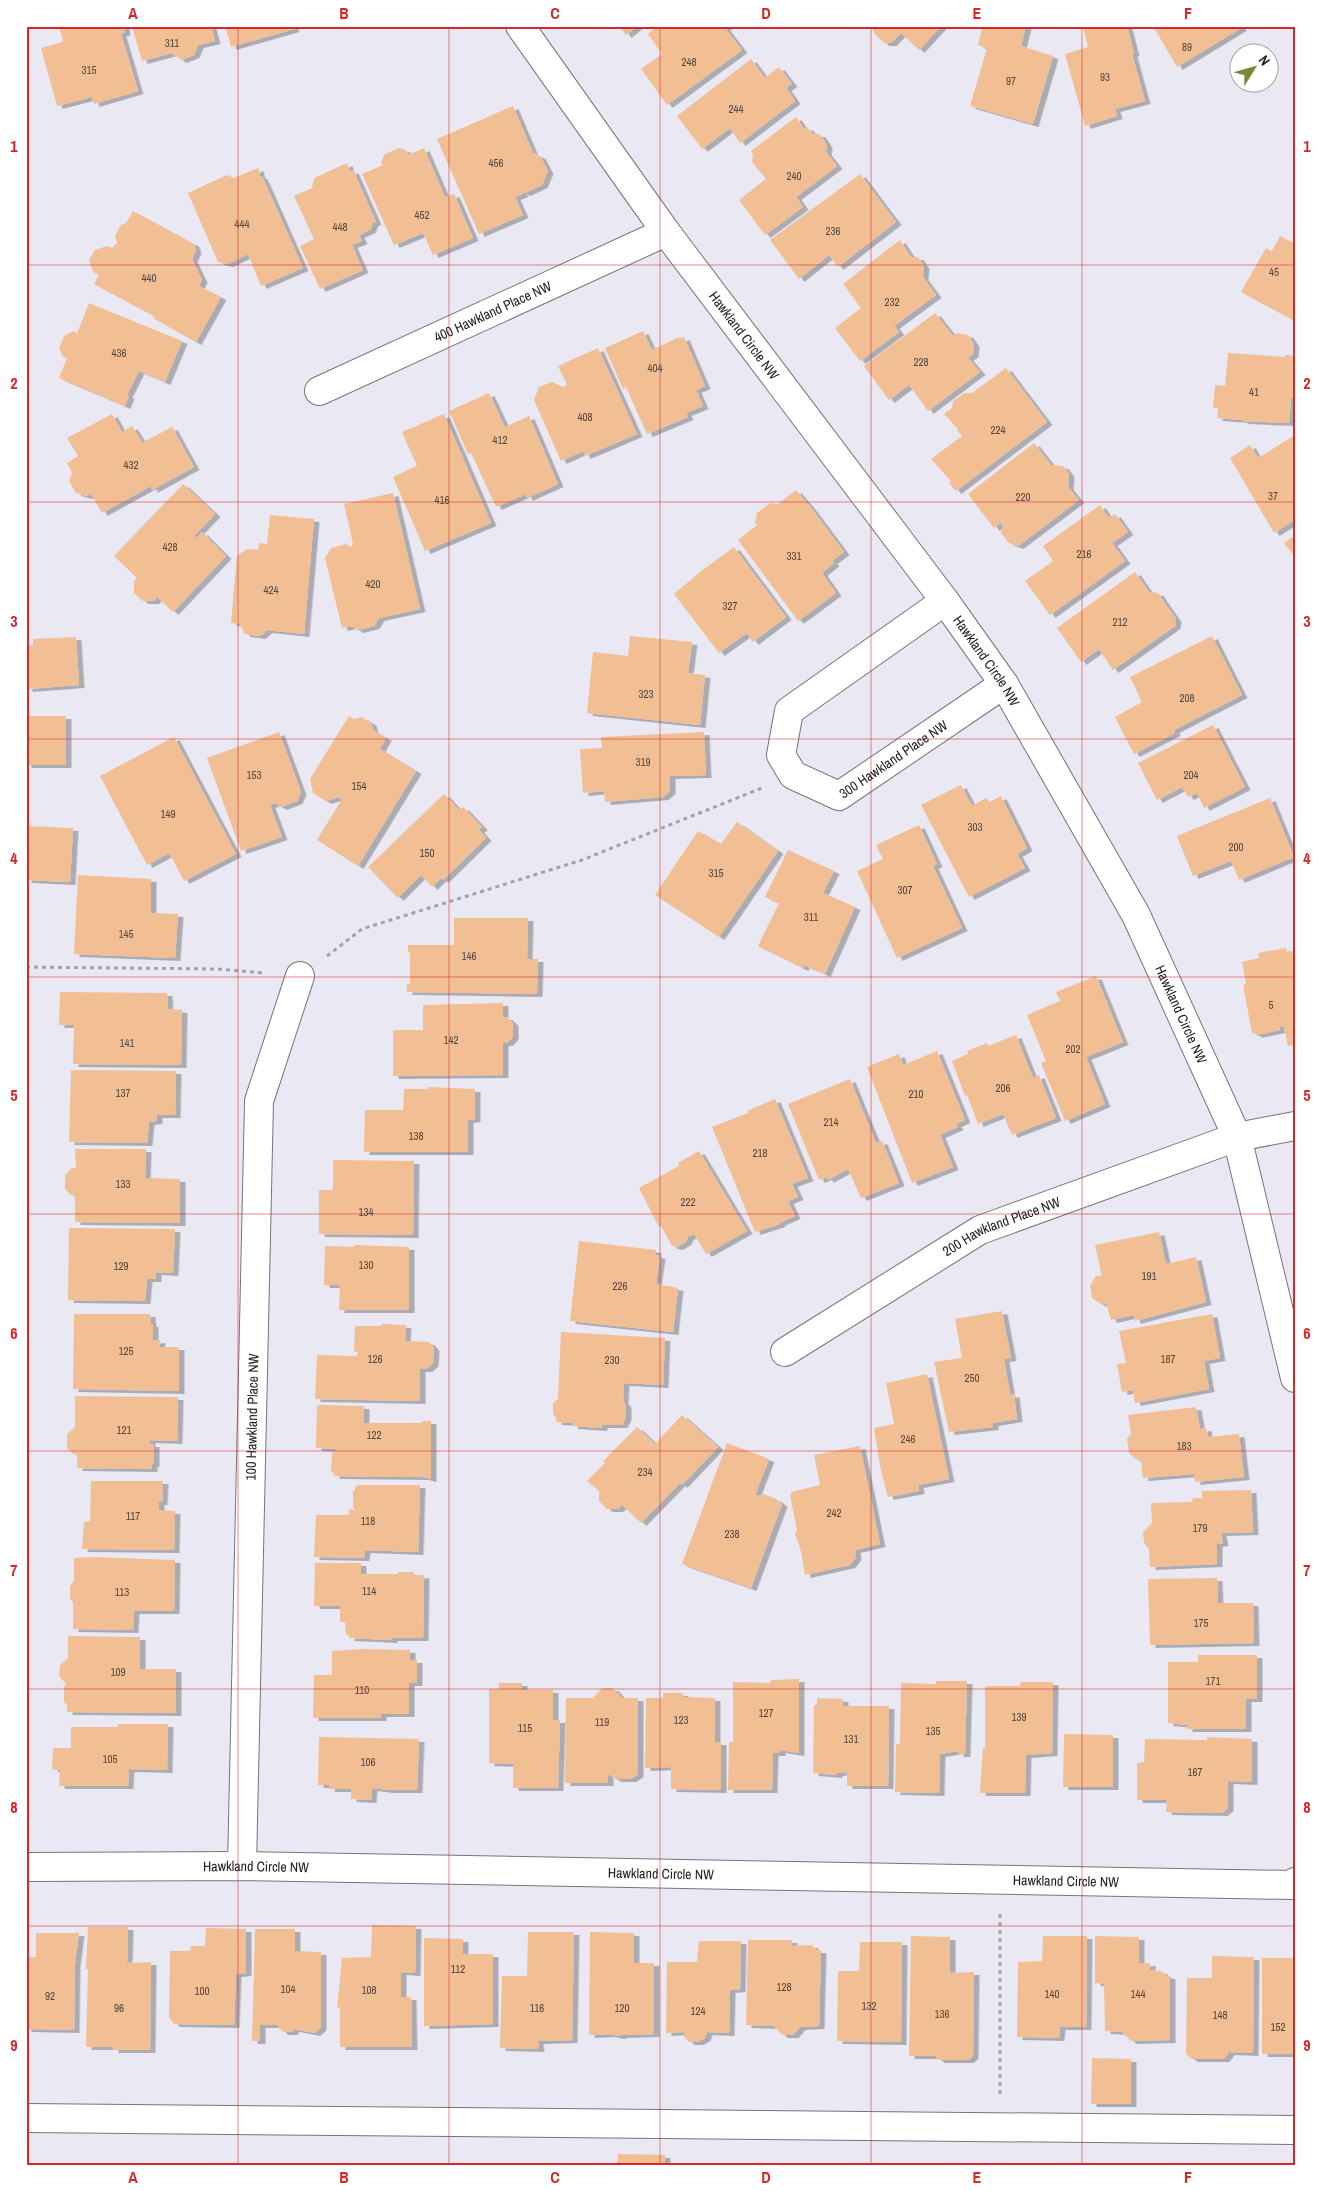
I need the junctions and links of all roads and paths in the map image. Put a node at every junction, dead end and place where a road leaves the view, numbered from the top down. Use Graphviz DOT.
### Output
graph roads {
  1 [pos="520,26"];
  2 [pos="666,232"];
  3 [pos="319,391"];
  4 [pos="945,601"];
  5 [pos="1004,684"];
  6 [pos="793,775"];
  7 [pos="26,967"];
  8 [pos="300,976"];
  9 [pos="1295,1126"];
  10 [pos="1237,1138"];
  11 [pos="785,1352"];
  12 [pos="1295,1378"];
  13 [pos="242,1866"];
  14 [pos="26,1867"];
  15 [pos="1295,1882"];
  16 [pos="1000,1907"];
  17 [pos="26,2118"];
  18 [pos="999,2127"];
  19 [pos="1295,2130"];
  1 -- 2 [label="street, Hawkland Circle NW"];
  2 -- 3 [label="street, 400 Hawkland Place NW"];
  2 -- 4 [label="street, Hawkland Circle NW"];
  4 -- 5 [label="street, Hawkland Circle NW"];
  4 -- 6 [label="street"];
  5 -- 6 [label="street, 300 Hawkland Place NW"];
  5 -- 10 [label="street, Hawkland Circle NW"];
  6 -- 8 [label="path"];
  7 -- 8 [label="path"];
  8 -- 13 [label="street, 100 Hawkland Place NW"];
  9 -- 10 [label="street, 200 Hawkland Place NW"];
  10 -- 11 [label="street, 200 Hawkland Place NW"];
  10 -- 12 [label="street, Hawkland Circle NW"];
  13 -- 14 [label="street, Hawkland Circle NW"];
  13 -- 15 [label="street, Hawkland Circle NW"];
  16 -- 18 [label="path"];
  17 -- 18 [label="street"];
  18 -- 19 [label="street"];
}
